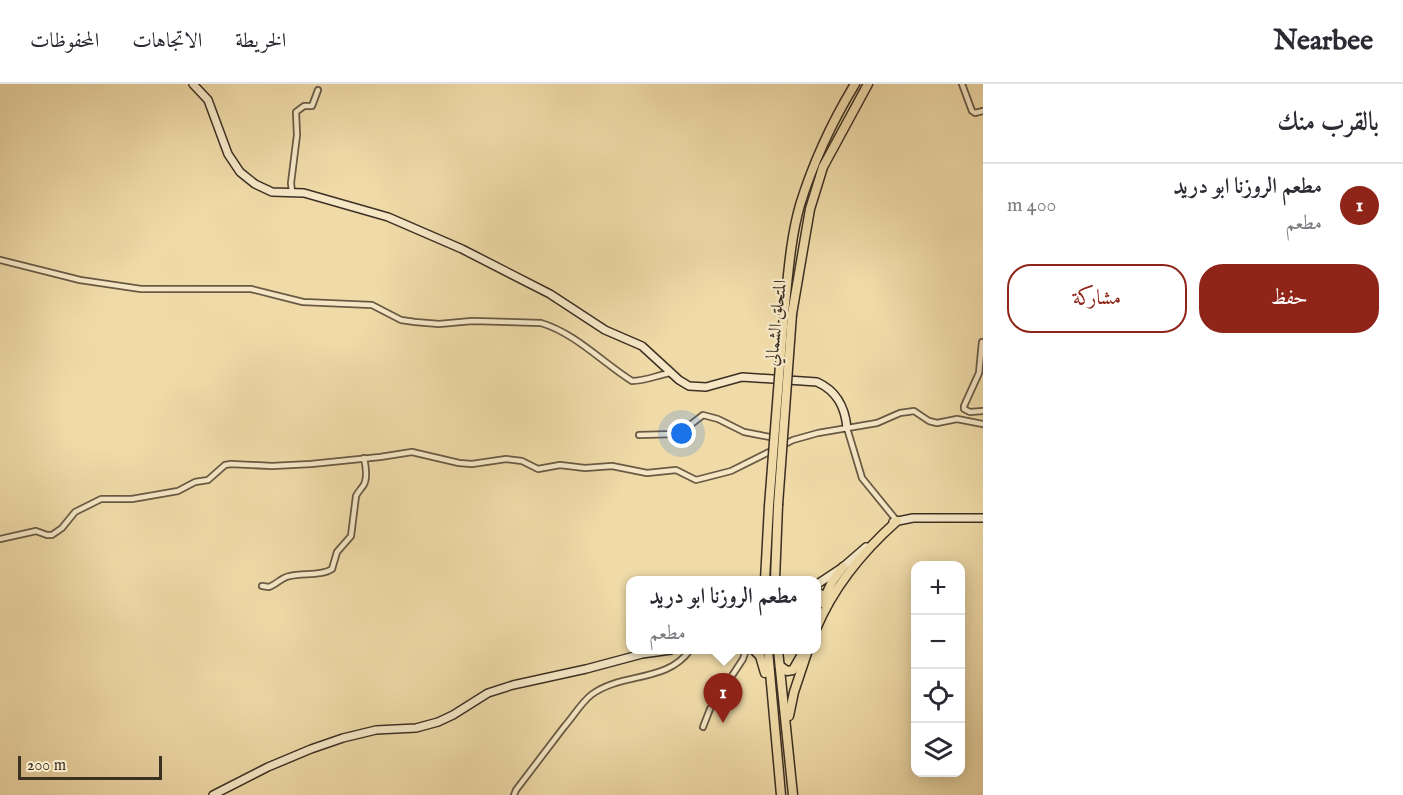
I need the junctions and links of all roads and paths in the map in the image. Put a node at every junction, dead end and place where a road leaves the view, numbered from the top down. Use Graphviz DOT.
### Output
graph roads {
  1 [pos="192,84"];
  2 [pos="855,84"];
  3 [pos="868,84"];
  4 [pos="962,84"];
  5 [pos="318,90"];
  6 [pos="983,111"];
  7 [pos="292,192"];
  8 [pos="0,260"];
  9 [pos="788,314"];
  10 [pos="982,342"];
  11 [pos="670,373"];
  12 [pos="983,411"];
  13 [pos="983,424"];
  14 [pos="847,428"];
  15 [pos="639,435"];
  16 [pos="789,441"];
  17 [pos="364,458"];
  18 [pos="774,506"];
  19 [pos="983,518"];
  20 [pos="897,521"];
  21 [pos="0,538"];
  22 [pos="843,567"];
  23 [pos="765,576"];
  24 [pos="775,576"];
  25 [pos="821,582"];
  26 [pos="262,586"];
  27 [pos="824,598"];
  28 [pos="642,654"];
  29 [pos="686,654"];
  30 [pos="744,654"];
  31 [pos="758,654"];
  32 [pos="768,654"];
  33 [pos="778,654"];
  34 [pos="801,654"];
  35 [pos="807,654"];
  36 [pos="780,666"];
  37 [pos="773,711"];
  38 [pos="704,727"];
  39 [pos="787,729"];
  40 [pos="213,795"];
  41 [pos="514,795"];
  42 [pos="781,795"];
  43 [pos="793,795"];
  1 -- 7 [label="street"];
  2 -- 9 [label="highway, المتحلق الشمالي"];
  3 -- 9 [label="highway, المتحلق الشمالي"];
  4 -- 6 [label="street"];
  5 -- 7 [label="street"];
  7 -- 11 [label="street"];
  8 -- 11 [label="street"];
  9 -- 18 [label="highway, المتحلق الشمالي, bridge"];
  10 -- 12 [label="street"];
  11 -- 14 [label="street"];
  13 -- 14 [label="street"];
  14 -- 16 [label="street"];
  14 -- 20 [label="street"];
  15 -- 16 [label="street"];
  16 -- 17 [label="street"];
  17 -- 21 [label="street"];
  17 -- 26 [label="street"];
  18 -- 23 [label="highway, المتحلق الشمالي"];
  18 -- 24 [label="highway, المتحلق الشمالي"];
  19 -- 20 [label="street"];
  20 -- 22 [label="street"];
  20 -- 27 [label="highway"];
  22 -- 25 [label="street"];
  22 -- 27 [label="highway"];
  28 -- 40 [label="street"];
  29 -- 41 [label="street"];
  30 -- 38 [label="street"];
  31 -- 37 [label="highway"];
  32 -- 37 [label="highway"];
  33 -- 36 [label="highway"];
  34 -- 36 [label="highway"];
  35 -- 39 [label="highway"];
  36 -- 39 [label="highway"];
  37 -- 42 [label="highway"];
  39 -- 43 [label="highway"];
}
